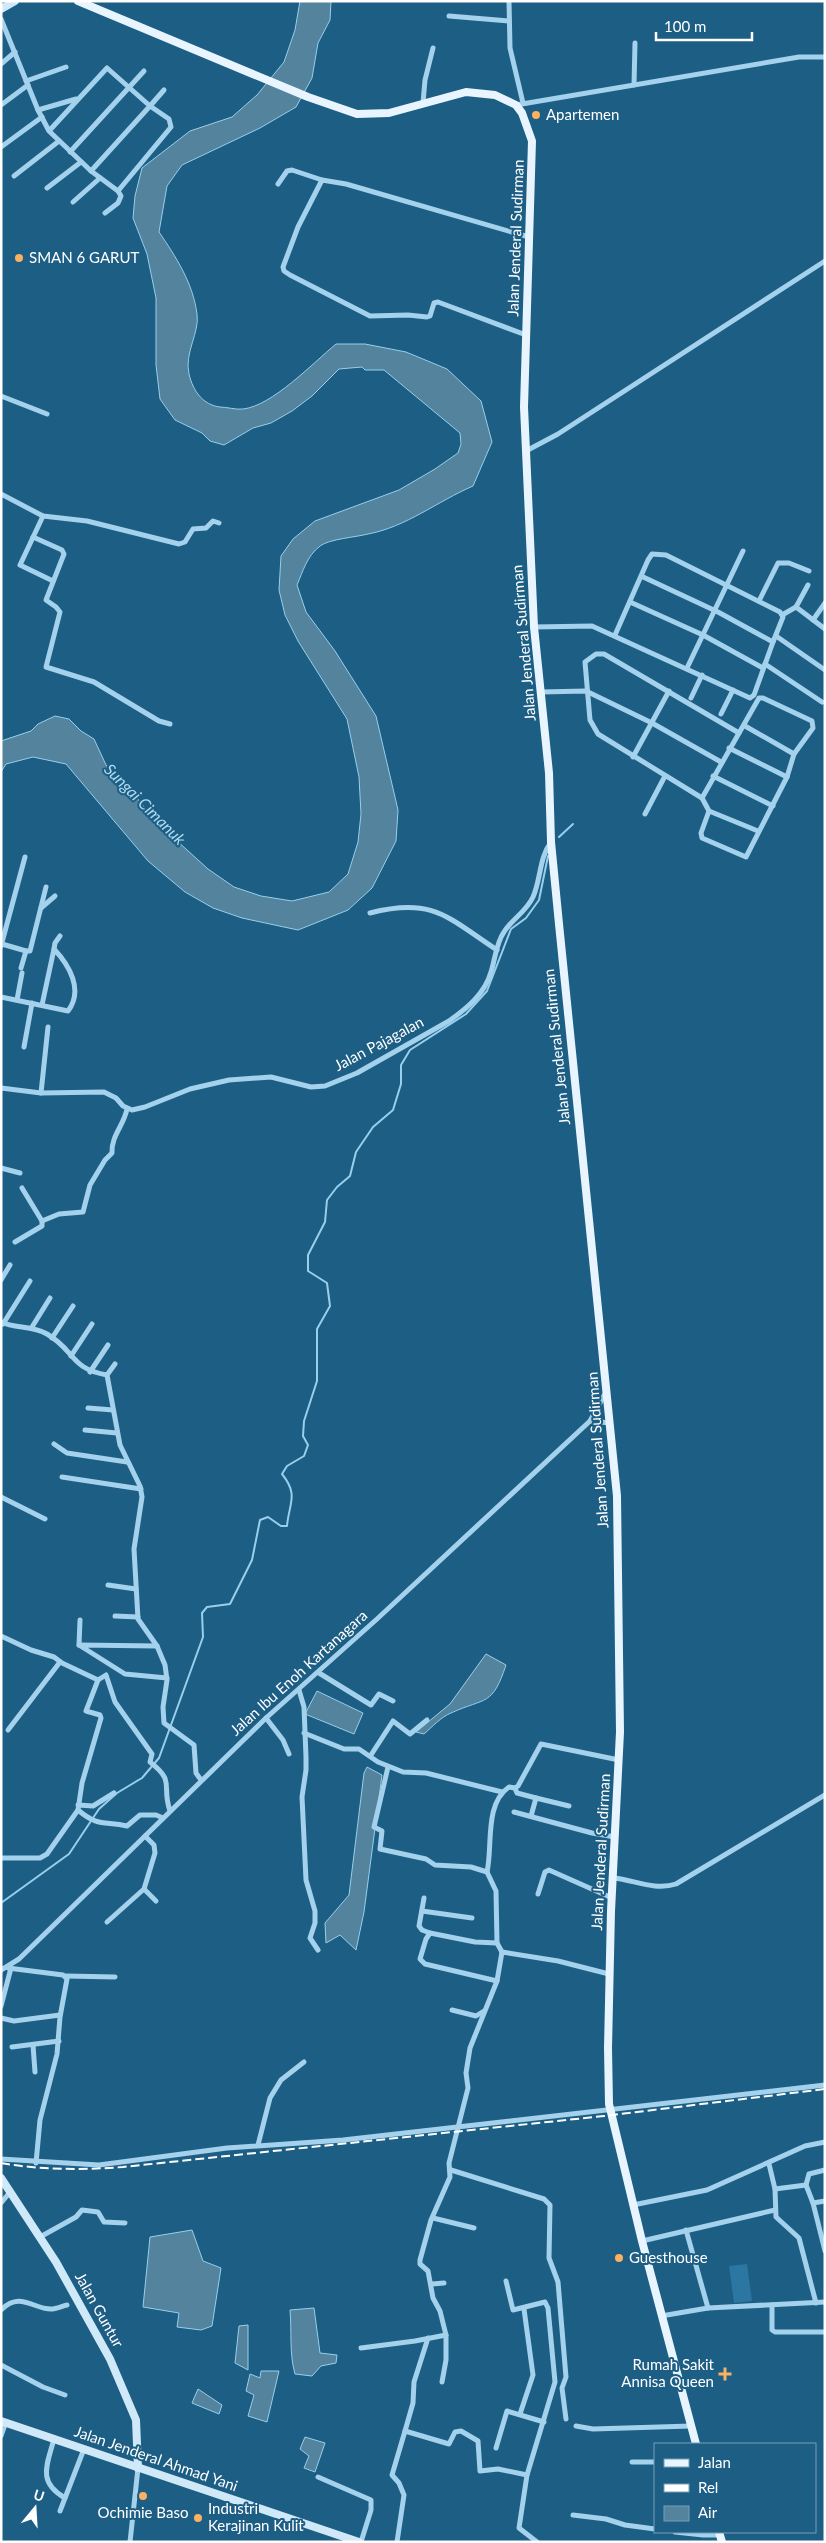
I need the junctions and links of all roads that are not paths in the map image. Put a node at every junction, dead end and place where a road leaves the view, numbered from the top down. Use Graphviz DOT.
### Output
graph roads {
  1 [pos="15,1"];
  2 [pos="78,1"];
  3 [pos="509,1"];
  4 [pos="1,9"];
  5 [pos="449,16"];
  6 [pos="1,19"];
  7 [pos="510,21"];
  8 [pos="635,43"];
  9 [pos="433,48"];
  10 [pos="15,52"];
  11 [pos="825,57"];
  12 [pos="1,64"];
  13 [pos="66,66"];
  14 [pos="144,71"];
  15 [pos="27,83"];
  16 [pos="634,85"];
  17 [pos="130,86"];
  18 [pos="164,90"];
  19 [pos="77,99"];
  20 [pos="423,103"];
  21 [pos="519,104"];
  22 [pos="1,105"];
  23 [pos="150,106"];
  24 [pos="38,110"];
  25 [pos="42,117"];
  26 [pos="49,131"];
  27 [pos="59,141"];
  28 [pos="1,148"];
  29 [pos="70,152"];
  30 [pos="81,162"];
  31 [pos="91,170"];
  32 [pos="14,176"];
  33 [pos="100,178"];
  34 [pos="322,180"];
  35 [pos="278,184"];
  36 [pos="47,188"];
  37 [pos="118,191"];
  38 [pos="73,202"];
  39 [pos="105,214"];
  40 [pos="529,236"];
  41 [pos="825,261"];
  42 [pos="526,334"];
  43 [pos="1,396"];
  44 [pos="48,414"];
  45 [pos="526,451"];
  46 [pos="1,494"];
  47 [pos="43,516"];
  48 [pos="219,523"];
  49 [pos="33,537"];
  50 [pos="743,551"];
  51 [pos="809,572"];
  52 [pos="641,576"];
  53 [pos="53,581"];
  54 [pos="727,585"];
  55 [pos="808,585"];
  56 [pos="758,601"];
  57 [pos="630,602"];
  58 [pos="825,603"];
  59 [pos="796,607"];
  60 [pos="715,610"];
  61 [pos="782,615"];
  62 [pos="813,620"];
  63 [pos="534,627"];
  64 [pos="825,629"];
  65 [pos="615,635"];
  66 [pos="703,635"];
  67 [pos="776,636"];
  68 [pos="773,642"];
  69 [pos="764,666"];
  70 [pos="687,668"];
  71 [pos="825,670"];
  72 [pos="702,675"];
  73 [pos="733,690"];
  74 [pos="586,691"];
  75 [pos="669,691"];
  76 [pos="540,692"];
  77 [pos="691,698"];
  78 [pos="822,702"];
  79 [pos="722,714"];
  80 [pos="652,723"];
  81 [pos="170,724"];
  82 [pos="745,726"];
  83 [pos="739,733"];
  84 [pos="729,748"];
  85 [pos="794,754"];
  86 [pos="633,757"];
  87 [pos="720,762"];
  88 [pos="665,776"];
  89 [pos="713,776"];
  90 [pos="787,777"];
  91 [pos="702,798"];
  92 [pos="773,806"];
  93 [pos="709,811"];
  94 [pos="645,814"];
  95 [pos="758,831"];
  96 [pos="551,842"];
  97 [pos="25,857"];
  98 [pos="46,887"];
  99 [pos="55,896"];
  100 [pos="41,909"];
  101 [pos="370,912"];
  102 [pos="60,936"];
  103 [pos="2,945"];
  104 [pos="54,949"];
  105 [pos="497,950"];
  106 [pos="26,951"];
  107 [pos="1,997"];
  108 [pos="17,1000"];
  109 [pos="32,1003"];
  110 [pos="42,1005"];
  111 [pos="48,1027"];
  112 [pos="24,1047"];
  113 [pos="1,1088"];
  114 [pos="41,1092"];
  115 [pos="126,1109"];
  116 [pos="1,1168"];
  117 [pos="20,1173"];
  118 [pos="22,1188"];
  119 [pos="42,1221"];
  120 [pos="15,1242"];
  121 [pos="10,1265"];
  122 [pos="1,1280"];
  123 [pos="30,1281"];
  124 [pos="50,1298"];
  125 [pos="73,1306"];
  126 [pos="2,1323"];
  127 [pos="92,1324"];
  128 [pos="32,1327"];
  129 [pos="52,1338"];
  130 [pos="108,1345"];
  131 [pos="71,1356"];
  132 [pos="115,1364"];
  133 [pos="90,1372"];
  134 [pos="107,1375"];
  135 [pos="608,1390"];
  136 [pos="88,1408"];
  137 [pos="113,1410"];
  138 [pos="590,1421"];
  139 [pos="610,1423"];
  140 [pos="85,1430"];
  141 [pos="117,1433"];
  142 [pos="54,1444"];
  143 [pos="127,1462"];
  144 [pos="62,1477"];
  145 [pos="141,1489"];
  146 [pos="1,1497"];
  147 [pos="45,1518"];
  148 [pos="108,1585"];
  149 [pos="136,1589"];
  150 [pos="114,1616"];
  151 [pos="138,1617"];
  152 [pos="80,1620"];
  153 [pos="1,1636"];
  154 [pos="78,1645"];
  155 [pos="157,1646"];
  156 [pos="60,1662"];
  157 [pos="318,1672"];
  158 [pos="167,1678"];
  159 [pos="98,1680"];
  160 [pos="299,1690"];
  161 [pos="393,1701"];
  162 [pos="266,1718"];
  163 [pos="426,1720"];
  164 [pos="8,1730"];
  165 [pos="304,1733"];
  166 [pos="289,1754"];
  167 [pos="371,1755"];
  168 [pos="619,1760"];
  169 [pos="388,1767"];
  170 [pos="201,1780"];
  171 [pos="515,1788"];
  172 [pos="502,1792"];
  173 [pos="114,1793"];
  174 [pos="825,1794"];
  175 [pos="536,1798"];
  176 [pos="569,1806"];
  177 [pos="78,1808"];
  178 [pos="170,1811"];
  179 [pos="514,1812"];
  180 [pos="532,1816"];
  181 [pos="163,1818"];
  182 [pos="145,1836"];
  183 [pos="615,1837"];
  184 [pos="1,1858"];
  185 [pos="487,1872"];
  186 [pos="614,1878"];
  187 [pos="144,1889"];
  188 [pos="538,1894"];
  189 [pos="424,1898"];
  190 [pos="612,1898"];
  191 [pos="156,1901"];
  192 [pos="422,1911"];
  193 [pos="472,1918"];
  194 [pos="107,1922"];
  195 [pos="430,1933"];
  196 [pos="497,1943"];
  197 [pos="318,1950"];
  198 [pos="502,1952"];
  199 [pos="9,1968"];
  200 [pos="1,1970"];
  201 [pos="609,1974"];
  202 [pos="66,1976"];
  203 [pos="115,1977"];
  204 [pos="497,1981"];
  205 [pos="1,2006"];
  206 [pos="452,2010"];
  207 [pos="484,2011"];
  208 [pos="60,2015"];
  209 [pos="1,2018"];
  210 [pos="59,2041"];
  211 [pos="33,2044"];
  212 [pos="12,2047"];
  213 [pos="304,2062"];
  214 [pos="36,2072"];
  215 [pos="825,2085"];
  216 [pos="610,2110"];
  217 [pos="458,2127"];
  218 [pos="825,2142"];
  219 [pos="258,2145"];
  220 [pos="1,2158"];
  221 [pos="36,2163"];
  222 [pos="769,2164"];
  223 [pos="451,2170"];
  224 [pos="825,2170"];
  225 [pos="1,2178"];
  226 [pos="806,2185"];
  227 [pos="775,2189"];
  228 [pos="11,2191"];
  229 [pos="825,2201"];
  230 [pos="1,2203"];
  231 [pos="813,2203"];
  232 [pos="633,2205"];
  233 [pos="775,2210"];
  234 [pos="433,2218"];
  235 [pos="125,2223"];
  236 [pos="474,2228"];
  237 [pos="686,2230"];
  238 [pos="40,2237"];
  239 [pos="642,2241"];
  240 [pos="825,2251"];
  241 [pos="506,2281"];
  242 [pos="444,2283"];
  243 [pos="432,2284"];
  244 [pos="825,2302"];
  245 [pos="72,2303"];
  246 [pos="816,2303"];
  247 [pos="772,2305"];
  248 [pos="708,2308"];
  249 [pos="524,2309"];
  250 [pos="1,2310"];
  251 [pos="661,2316"];
  252 [pos="825,2332"];
  253 [pos="446,2335"];
  254 [pos="428,2338"];
  255 [pos="361,2348"];
  256 [pos="1,2365"];
  257 [pos="442,2382"];
  258 [pos="65,2395"];
  259 [pos="520,2414"];
  260 [pos="566,2420"];
  261 [pos="3,2421"];
  262 [pos="544,2422"];
  263 [pos="576,2426"];
  264 [pos="691,2426"];
  265 [pos="405,2431"];
  266 [pos="1,2436"];
  267 [pos="54,2439"];
  268 [pos="696,2443"];
  269 [pos="496,2448"];
  270 [pos="84,2450"];
  271 [pos="632,2462"];
  272 [pos="654,2462"];
  273 [pos="138,2468"];
  274 [pos="527,2474"];
  275 [pos="318,2477"];
  276 [pos="65,2498"];
  277 [pos="60,2511"];
  278 [pos="573,2515"];
  279 [pos="654,2529"];
  280 [pos="685,2533"];
  281 [pos="720,2536"];
  282 [pos="130,2542"];
  283 [pos="360,2542"];
  284 [pos="397,2542"];
  285 [pos="537,2542"];
  1 -- 4 [label="main road"];
  2 -- 20 [label="main road"];
  3 -- 7 [label="street"];
  5 -- 7 [label="street"];
  6 -- 10 [label="street"];
  7 -- 21 [label="street"];
  8 -- 16 [label="street"];
  9 -- 20 [label="street"];
  10 -- 12 [label="street"];
  10 -- 15 [label="street"];
  11 -- 16 [label="street"];
  13 -- 15 [label="street"];
  14 -- 17 [label="street"];
  15 -- 22 [label="street"];
  15 -- 24 [label="street"];
  16 -- 21 [label="street"];
  17 -- 19 [label="street"];
  17 -- 23 [label="street"];
  17 -- 29 [label="street"];
  18 -- 23 [label="street"];
  19 -- 24 [label="street"];
  19 -- 26 [label="street"];
  20 -- 21 [label="main road"];
  21 -- 40 [label="main road, Jalan Jenderal Sudirman"];
  23 -- 31 [label="street"];
  23 -- 37 [label="street"];
  24 -- 25 [label="street"];
  25 -- 26 [label="street"];
  25 -- 28 [label="street"];
  26 -- 27 [label="street"];
  27 -- 29 [label="street"];
  27 -- 32 [label="street"];
  29 -- 30 [label="street"];
  30 -- 31 [label="street"];
  30 -- 36 [label="street"];
  31 -- 33 [label="street"];
  33 -- 37 [label="street"];
  33 -- 38 [label="street"];
  34 -- 35 [label="street"];
  34 -- 40 [label="street"];
  34 -- 42 [label="street"];
  37 -- 39 [label="street"];
  40 -- 42 [label="main road, Jalan Jenderal Sudirman"];
  41 -- 45 [label="street"];
  42 -- 45 [label="main road, Jalan Jenderal Sudirman"];
  43 -- 44 [label="street"];
  45 -- 63 [label="main road, Jalan Jenderal Sudirman"];
  46 -- 47 [label="street"];
  47 -- 48 [label="street"];
  47 -- 49 [label="street"];
  49 -- 53 [label="street"];
  49 -- 53 [label="street"];
  50 -- 54 [label="street"];
  51 -- 56 [label="street"];
  52 -- 54 [label="street"];
  52 -- 57 [label="street"];
  52 -- 60 [label="street"];
  53 -- 81 [label="street"];
  54 -- 56 [label="street"];
  54 -- 60 [label="street"];
  55 -- 59 [label="street"];
  56 -- 61 [label="street"];
  57 -- 65 [label="street"];
  57 -- 66 [label="street"];
  58 -- 62 [label="street"];
  59 -- 61 [label="street"];
  59 -- 62 [label="street"];
  60 -- 66 [label="street"];
  60 -- 68 [label="street"];
  61 -- 67 [label="street"];
  62 -- 64 [label="street"];
  63 -- 65 [label="street"];
  63 -- 76 [label="main road, Jalan Jenderal Sudirman"];
  65 -- 70 [label="street"];
  66 -- 69 [label="street"];
  66 -- 70 [label="street"];
  67 -- 68 [label="street"];
  67 -- 71 [label="street"];
  68 -- 69 [label="street"];
  69 -- 73 [label="street"];
  69 -- 78 [label="street"];
  70 -- 72 [label="street"];
  72 -- 73 [label="street"];
  72 -- 77 [label="street"];
  73 -- 79 [label="street"];
  74 -- 75 [label="street"];
  74 -- 76 [label="street"];
  74 -- 80 [label="street"];
  74 -- 86 [label="street"];
  75 -- 80 [label="street"];
  75 -- 83 [label="street"];
  76 -- 96 [label="main road, Jalan Jenderal Sudirman"];
  80 -- 86 [label="street"];
  80 -- 87 [label="street"];
  82 -- 83 [label="street"];
  82 -- 85 [label="street"];
  82 -- 85 [label="street"];
  83 -- 84 [label="street"];
  84 -- 87 [label="street"];
  84 -- 90 [label="street"];
  85 -- 90 [label="street"];
  86 -- 88 [label="street"];
  87 -- 89 [label="street"];
  88 -- 91 [label="street"];
  88 -- 94 [label="street"];
  89 -- 91 [label="street"];
  89 -- 92 [label="street"];
  90 -- 92 [label="street"];
  91 -- 93 [label="street"];
  92 -- 95 [label="street"];
  93 -- 95 [label="street"];
  93 -- 95 [label="street"];
  96 -- 105 [label="street, Jalan Pajagalan"];
  96 -- 135 [label="main road, Jalan Jenderal Sudirman"];
  97 -- 103 [label="street"];
  98 -- 100 [label="street"];
  99 -- 100 [label="street"];
  100 -- 106 [label="street"];
  101 -- 105 [label="street"];
  102 -- 104 [label="street"];
  103 -- 106 [label="street"];
  104 -- 110 [label="street"];
  104 -- 110 [label="street"];
  105 -- 115 [label="street, Jalan Pajagalan"];
  106 -- 108 [label="street"];
  107 -- 108 [label="street"];
  108 -- 109 [label="street"];
  109 -- 110 [label="street"];
  109 -- 112 [label="street"];
  111 -- 114 [label="street"];
  113 -- 114 [label="street"];
  114 -- 115 [label="street"];
  115 -- 119 [label="street"];
  116 -- 117 [label="street"];
  118 -- 119 [label="street"];
  119 -- 120 [label="street"];
  121 -- 122 [label="street"];
  123 -- 126 [label="street"];
  124 -- 128 [label="street"];
  125 -- 129 [label="street"];
  126 -- 128 [label="street"];
  127 -- 131 [label="street"];
  128 -- 129 [label="street"];
  129 -- 131 [label="street"];
  130 -- 133 [label="street"];
  131 -- 133 [label="street"];
  132 -- 134 [label="street"];
  133 -- 134 [label="street"];
  134 -- 137 [label="street"];
  135 -- 138 [label="street, Jalan Ibu Enoh Kartanagara"];
  135 -- 139 [label="main road, Jalan Jenderal Sudirman"];
  136 -- 137 [label="street"];
  137 -- 141 [label="street"];
  138 -- 139 [label="street"];
  138 -- 157 [label="street, Jalan Ibu Enoh Kartanagara"];
  139 -- 168 [label="main road, Jalan Jenderal Sudirman"];
  140 -- 141 [label="street"];
  141 -- 143 [label="street"];
  142 -- 143 [label="street"];
  143 -- 145 [label="street"];
  144 -- 145 [label="street"];
  145 -- 149 [label="street"];
  146 -- 147 [label="street"];
  148 -- 149 [label="street"];
  149 -- 151 [label="street"];
  150 -- 151 [label="street"];
  151 -- 155 [label="street"];
  152 -- 154 [label="street"];
  153 -- 156 [label="street"];
  154 -- 155 [label="street"];
  154 -- 158 [label="street"];
  155 -- 158 [label="street"];
  156 -- 159 [label="street"];
  156 -- 164 [label="street"];
  157 -- 160 [label="street, Jalan Ibu Enoh Kartanagara"];
  157 -- 161 [label="street"];
  158 -- 170 [label="street"];
  159 -- 177 [label="street"];
  159 -- 178 [label="street"];
  160 -- 162 [label="street, Jalan Ibu Enoh Kartanagara"];
  160 -- 165 [label="street"];
  162 -- 166 [label="street"];
  162 -- 170 [label="street, Jalan Ibu Enoh Kartanagara"];
  163 -- 167 [label="street"];
  165 -- 167 [label="street"];
  165 -- 197 [label="street"];
  167 -- 169 [label="street"];
  168 -- 171 [label="street"];
  168 -- 183 [label="main road, Jalan Jenderal Sudirman"];
  169 -- 172 [label="street"];
  169 -- 185 [label="street"];
  170 -- 178 [label="street, Jalan Ibu Enoh Kartanagara"];
  171 -- 172 [label="street"];
  171 -- 175 [label="street"];
  172 -- 185 [label="street"];
  173 -- 177 [label="street"];
  174 -- 186 [label="street"];
  175 -- 176 [label="street"];
  175 -- 180 [label="street"];
  177 -- 181 [label="street"];
  177 -- 184 [label="street"];
  178 -- 181 [label="street, Jalan Ibu Enoh Kartanagara"];
  179 -- 180 [label="street"];
  180 -- 183 [label="street"];
  181 -- 182 [label="street, Jalan Ibu Enoh Kartanagara"];
  182 -- 187 [label="street"];
  182 -- 199 [label="street, Jalan Ibu Enoh Kartanagara"];
  183 -- 186 [label="main road, Jalan Jenderal Sudirman"];
  185 -- 196 [label="street"];
  186 -- 190 [label="main road, Jalan Jenderal Sudirman"];
  187 -- 191 [label="street"];
  187 -- 194 [label="street"];
  188 -- 190 [label="street"];
  189 -- 192 [label="street"];
  190 -- 201 [label="main road, Jalan Jenderal Sudirman"];
  192 -- 193 [label="street"];
  192 -- 195 [label="street"];
  195 -- 196 [label="street"];
  195 -- 204 [label="street"];
  196 -- 198 [label="street"];
  198 -- 201 [label="street"];
  198 -- 204 [label="street"];
  199 -- 200 [label="street, Jalan Ibu Enoh Kartanagara"];
  199 -- 202 [label="street"];
  199 -- 205 [label="street"];
  201 -- 216 [label="main road, Jalan Jenderal Sudirman"];
  202 -- 203 [label="street"];
  202 -- 208 [label="street"];
  204 -- 207 [label="street"];
  206 -- 207 [label="street"];
  207 -- 217 [label="street"];
  208 -- 209 [label="street"];
  208 -- 210 [label="street"];
  210 -- 211 [label="street"];
  210 -- 221 [label="street"];
  211 -- 212 [label="street"];
  211 -- 214 [label="street"];
  213 -- 219 [label="street"];
  215 -- 216 [label="street"];
  216 -- 217 [label="street"];
  216 -- 232 [label="main road, Jalan Jenderal Sudirman"];
  217 -- 219 [label="street"];
  217 -- 223 [label="street"];
  218 -- 222 [label="street"];
  219 -- 221 [label="street"];
  220 -- 221 [label="street"];
  222 -- 227 [label="street"];
  222 -- 232 [label="street"];
  223 -- 234 [label="street"];
  223 -- 260 [label="street"];
  224 -- 226 [label="street"];
  225 -- 228 [label="main road, Jalan Guntur"];
  226 -- 227 [label="street"];
  226 -- 231 [label="street"];
  227 -- 233 [label="street"];
  228 -- 230 [label="street"];
  228 -- 238 [label="main road, Jalan Guntur"];
  229 -- 231 [label="street"];
  231 -- 240 [label="street"];
  232 -- 239 [label="main road, Jalan Jenderal Sudirman"];
  233 -- 237 [label="street"];
  233 -- 246 [label="street"];
  234 -- 236 [label="street"];
  234 -- 243 [label="street"];
  235 -- 238 [label="street"];
  237 -- 239 [label="street"];
  237 -- 248 [label="street"];
  238 -- 245 [label="main road, Jalan Guntur"];
  239 -- 251 [label="main road, Jalan Jenderal Sudirman"];
  241 -- 249 [label="street"];
  242 -- 243 [label="street"];
  243 -- 253 [label="street"];
  244 -- 246 [label="street"];
  245 -- 250 [label="street"];
  245 -- 273 [label="main road, Jalan Guntur"];
  246 -- 247 [label="street"];
  247 -- 248 [label="street"];
  247 -- 252 [label="street"];
  248 -- 251 [label="street"];
  249 -- 259 [label="street"];
  249 -- 262 [label="street"];
  251 -- 264 [label="main road, Jalan Jenderal Sudirman"];
  253 -- 254 [label="street"];
  253 -- 257 [label="street"];
  254 -- 255 [label="street"];
  254 -- 265 [label="street"];
  256 -- 258 [label="street"];
  259 -- 262 [label="street"];
  259 -- 269 [label="street"];
  261 -- 266 [label="street"];
  261 -- 267 [label="main road, Jalan Jenderal Ahmad Yani"];
  262 -- 274 [label="street"];
  263 -- 264 [label="street"];
  264 -- 268 [label="main road, Jalan Jenderal Sudirman"];
  265 -- 274 [label="street"];
  265 -- 284 [label="street"];
  267 -- 270 [label="main road, Jalan Jenderal Ahmad Yani"];
  267 -- 276 [label="street"];
  270 -- 273 [label="main road, Jalan Jenderal Ahmad Yani"];
  270 -- 276 [label="street"];
  271 -- 272 [label="street"];
  273 -- 282 [label="street"];
  273 -- 283 [label="main road, Jalan Jenderal Ahmad Yani"];
  274 -- 285 [label="street"];
  275 -- 283 [label="street"];
  276 -- 277 [label="street"];
  278 -- 279 [label="street"];
  280 -- 281 [label="street"];
}
